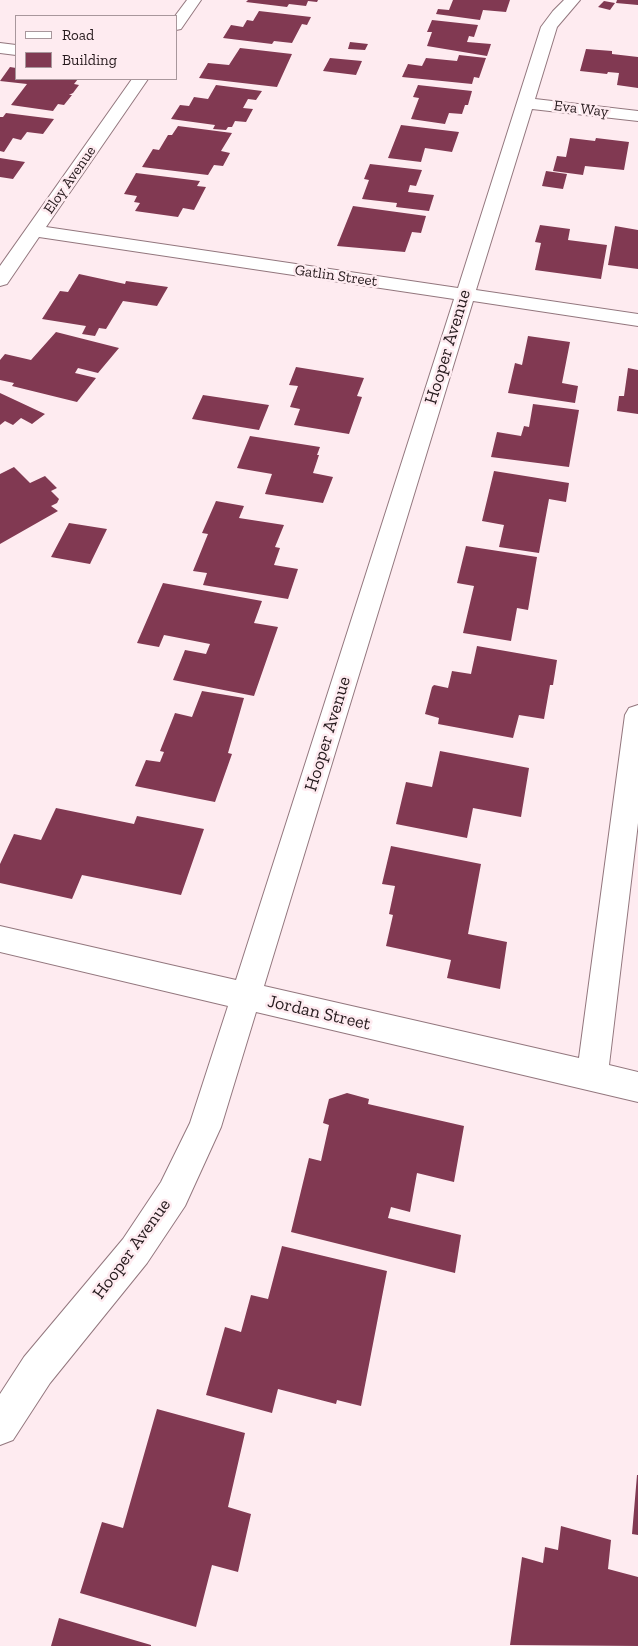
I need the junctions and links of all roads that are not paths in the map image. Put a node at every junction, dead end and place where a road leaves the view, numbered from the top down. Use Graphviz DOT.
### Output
graph roads {
  1 [pos="194,0"];
  2 [pos="573,0"];
  3 [pos="178,23"];
  4 [pos="0,48"];
  5 [pos="15,50"];
  6 [pos="139,80"];
  7 [pos="525,103"];
  8 [pos="638,116"];
  9 [pos="35,231"];
  10 [pos="0,280"];
  11 [pos="465,295"];
  12 [pos="638,320"];
  13 [pos="638,715"];
  14 [pos="0,939"];
  15 [pos="246,996"];
  16 [pos="592,1076"];
  17 [pos="638,1087"];
  18 [pos="0,1427"];
  1 -- 3 [label="street"];
  2 -- 7 [label="street, Hooper Avenue"];
  4 -- 5 [label="street"];
  6 -- 9 [label="street, Eloy Avenue"];
  7 -- 8 [label="street, Eva Way"];
  7 -- 11 [label="street, Hooper Avenue"];
  9 -- 10 [label="street, Eloy Avenue"];
  9 -- 11 [label="street, Gatlin Street"];
  11 -- 12 [label="street, Gatlin Street"];
  11 -- 15 [label="street, Hooper Avenue"];
  13 -- 16 [label="street"];
  14 -- 15 [label="street, Jordan Street"];
  15 -- 16 [label="street, Jordan Street"];
  15 -- 18 [label="street, Hooper Avenue"];
  16 -- 17 [label="street, Jordan Street"];
}
